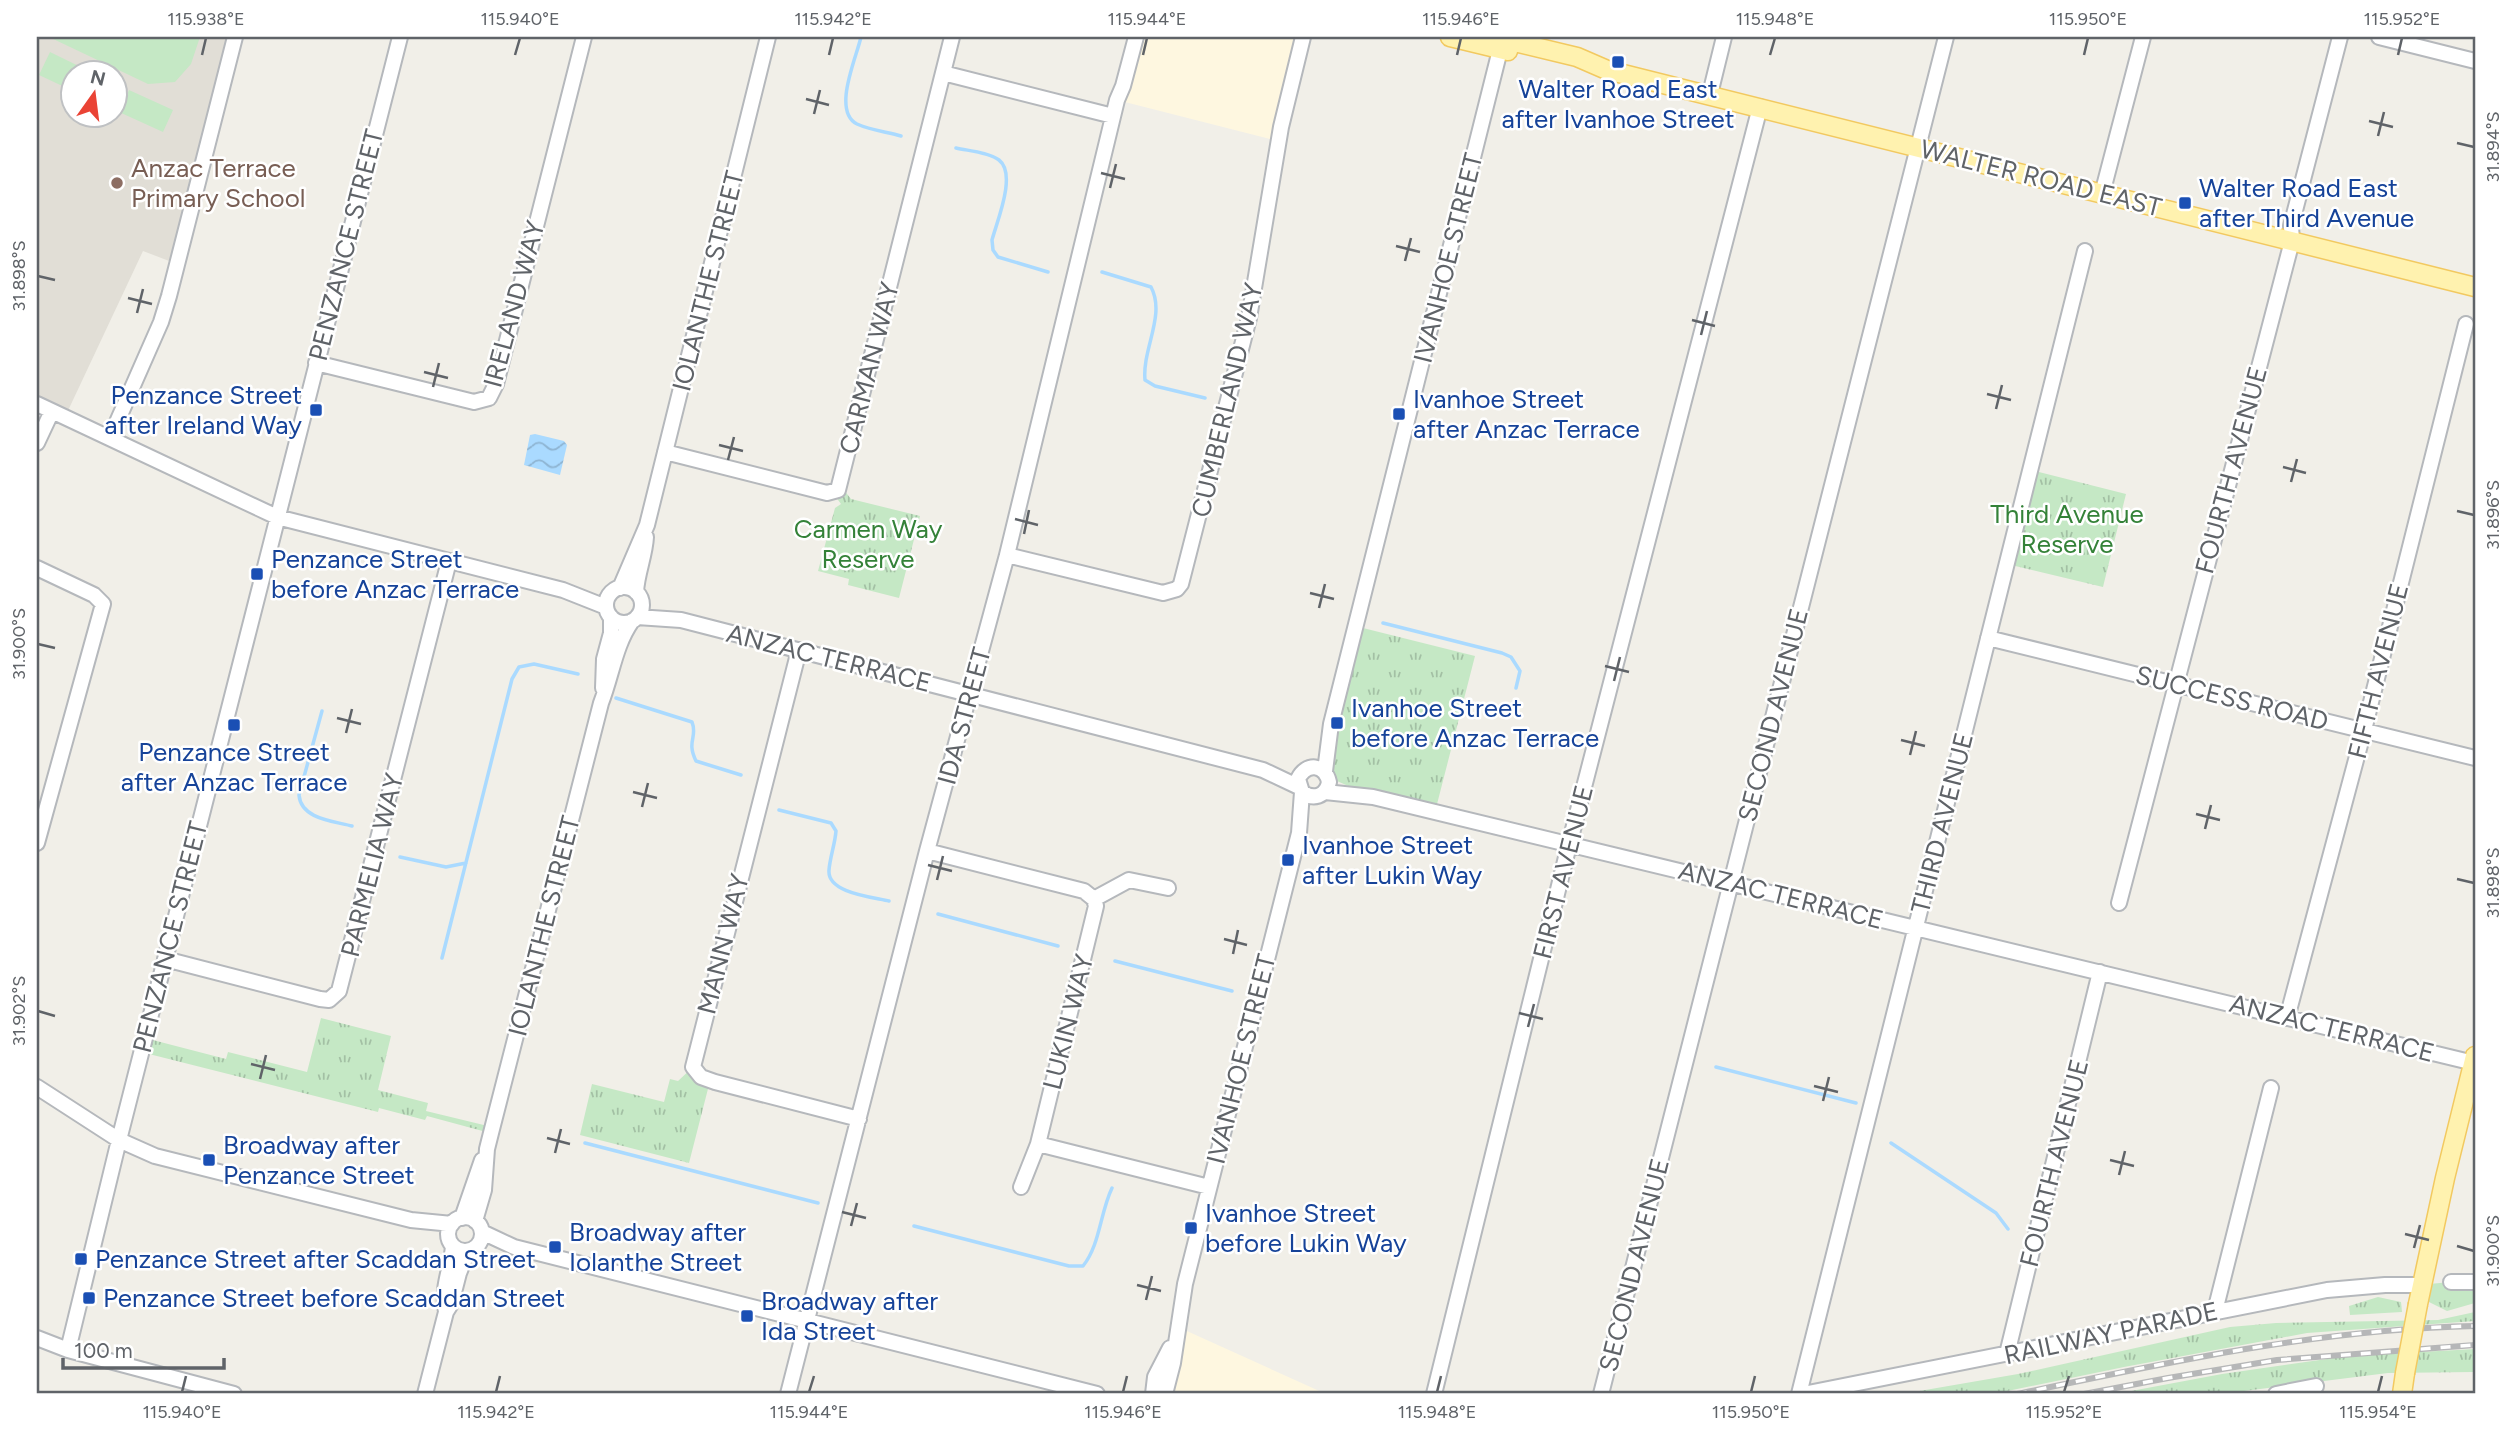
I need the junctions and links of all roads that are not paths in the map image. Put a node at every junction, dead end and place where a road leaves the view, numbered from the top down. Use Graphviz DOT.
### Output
graph roads {
  1 [pos="235,37"];
  2 [pos="400,37"];
  3 [pos="584,37"];
  4 [pos="768,37"];
  5 [pos="952,37"];
  6 [pos="1136,37"];
  7 [pos="1303,37"];
  8 [pos="1450,37"];
  9 [pos="1724,37"];
  10 [pos="1946,37"];
  11 [pos="2143,37"];
  12 [pos="2340,37"];
  13 [pos="2379,37"];
  14 [pos="1500,40"];
  15 [pos="2475,61"];
  16 [pos="943,73"];
  17 [pos="1710,94"];
  18 [pos="1760,107"];
  19 [pos="1113,116"];
  20 [pos="1918,148"];
  21 [pos="2102,194"];
  22 [pos="2292,241"];
  23 [pos="2085,251"];
  24 [pos="2475,287"];
  25 [pos="2466,324"];
  26 [pos="316,363"];
  27 [pos="37,404"];
  28 [pos="52,411"];
  29 [pos="110,438"];
  30 [pos="37,443"];
  31 [pos="665,452"];
  32 [pos="277,517"];
  33 [pos="647,525"];
  34 [pos="1007,555"];
  35 [pos="449,561"];
  36 [pos="37,568"];
  37 [pos="638,596"];
  38 [pos="612,601"];
  39 [pos="634,619"];
  40 [pos="681,620"];
  41 [pos="1988,638"];
  42 [pos="799,650"];
  43 [pos="2174,685"];
  44 [pos="971,694"];
  45 [pos="601,703"];
  46 [pos="1331,724"];
  47 [pos="2364,730"];
  48 [pos="2475,758"];
  49 [pos="1306,769"];
  50 [pos="1262,770"];
  51 [pos="1324,784"];
  52 [pos="1301,789"];
  53 [pos="1299,833"];
  54 [pos="37,843"];
  55 [pos="1569,845"];
  56 [pos="927,851"];
  57 [pos="1731,883"];
  58 [pos="1168,888"];
  59 [pos="1094,900"];
  60 [pos="2119,903"];
  61 [pos="1916,928"];
  62 [pos="165,959"];
  63 [pos="2100,972"];
  64 [pos="2287,1018"];
  65 [pos="2474,1059"];
  66 [pos="37,1087"];
  67 [pos="2271,1088"];
  68 [pos="859,1119"];
  69 [pos="119,1140"];
  70 [pos="1038,1144"];
  71 [pos="1021,1187"];
  72 [pos="1209,1187"];
  73 [pos="465,1234"];
  74 [pos="2451,1282"];
  75 [pos="2475,1282"];
  76 [pos="2422,1285"];
  77 [pos="2215,1311"];
  78 [pos="807,1321"];
  79 [pos="1178,1327"];
  80 [pos="37,1338"];
  81 [pos="68,1350"];
  82 [pos="2007,1354"];
  83 [pos="2316,1387"];
  84 [pos="234,1394"];
  85 [pos="425,1394"];
  86 [pos="788,1394"];
  87 [pos="1097,1394"];
  88 [pos="1153,1394"];
  89 [pos="1165,1394"];
  90 [pos="1434,1394"];
  91 [pos="1601,1394"];
  92 [pos="1801,1394"];
  93 [pos="2276,1394"];
  94 [pos="2402,1394"];
  1 -- 29 [label="street"];
  2 -- 26 [label="street, PENZANCE STREET"];
  3 -- 26 [label="street, IRELAND WAY"];
  4 -- 31 [label="street, IOLANTHE STREET"];
  5 -- 16 [label="street, CARMAN WAY"];
  6 -- 19 [label="street, IDA STREET"];
  7 -- 34 [label="street, CUMBERLAND WAY"];
  8 -- 14 [label="main road, WALTER ROAD EAST"];
  9 -- 17 [label="street"];
  10 -- 20 [label="street, SECOND AVENUE"];
  11 -- 21 [label="street"];
  12 -- 22 [label="street, FOURTH AVENUE"];
  13 -- 15 [label="street"];
  14 -- 17 [label="main road, WALTER ROAD EAST"];
  14 -- 46 [label="street, IVANHOE STREET"];
  16 -- 19 [label="street"];
  16 -- 31 [label="street, CARMAN WAY"];
  17 -- 18 [label="main road, WALTER ROAD EAST"];
  18 -- 20 [label="main road, WALTER ROAD EAST"];
  18 -- 55 [label="street, FIRST AVENUE"];
  19 -- 34 [label="street, IDA STREET"];
  20 -- 21 [label="main road, WALTER ROAD EAST"];
  20 -- 57 [label="street, SECOND AVENUE"];
  21 -- 22 [label="main road, WALTER ROAD EAST"];
  22 -- 24 [label="main road, WALTER ROAD EAST"];
  22 -- 43 [label="street, FOURTH AVENUE"];
  23 -- 41 [label="street, THIRD AVENUE"];
  25 -- 47 [label="street, FIFTH AVENUE"];
  26 -- 32 [label="street, PENZANCE STREET"];
  27 -- 28 [label="street"];
  28 -- 29 [label="street"];
  28 -- 30 [label="street"];
  29 -- 32 [label="street"];
  31 -- 33 [label="street, IOLANTHE STREET"];
  32 -- 35 [label="street"];
  32 -- 62 [label="street, PENZANCE STREET"];
  33 -- 37 [label="street, IOLANTHE STREET"];
  33 -- 38 [label="street, IOLANTHE STREET"];
  34 -- 44 [label="street, IDA STREET"];
  35 -- 38 [label="street"];
  35 -- 62 [label="street, PARMELIA WAY"];
  36 -- 54 [label="street"];
  37 -- 38 [label="street, ANZAC TERRACE"];
  37 -- 39 [label="street, IOLANTHE STREET"];
  37 -- 40 [label="street, ANZAC TERRACE"];
  38 -- 39 [label="street, ANZAC TERRACE"];
  38 -- 45 [label="street, IOLANTHE STREET"];
  39 -- 40 [label="street, ANZAC TERRACE"];
  39 -- 45 [label="street, IOLANTHE STREET"];
  40 -- 42 [label="street, ANZAC TERRACE"];
  41 -- 43 [label="street, SUCCESS ROAD"];
  41 -- 61 [label="street, THIRD AVENUE"];
  42 -- 44 [label="street, ANZAC TERRACE"];
  42 -- 68 [label="street, MANN WAY"];
  43 -- 47 [label="street, SUCCESS ROAD"];
  43 -- 60 [label="street, FOURTH AVENUE"];
  44 -- 50 [label="street, ANZAC TERRACE"];
  44 -- 56 [label="street, IDA STREET"];
  45 -- 73 [label="street, IOLANTHE STREET"];
  46 -- 49 [label="street, IVANHOE STREET"];
  46 -- 51 [label="street, IVANHOE STREET"];
  47 -- 48 [label="street, SUCCESS ROAD"];
  47 -- 64 [label="street, FIFTH AVENUE"];
  49 -- 50 [label="street, ANZAC TERRACE"];
  49 -- 51 [label="street"];
  49 -- 52 [label="street"];
  50 -- 52 [label="street, ANZAC TERRACE"];
  51 -- 52 [label="street"];
  51 -- 53 [label="street, IVANHOE STREET"];
  51 -- 55 [label="street, ANZAC TERRACE"];
  52 -- 53 [label="street, IVANHOE STREET"];
  53 -- 72 [label="street, IVANHOE STREET"];
  55 -- 57 [label="street, ANZAC TERRACE"];
  55 -- 90 [label="street, FIRST AVENUE"];
  56 -- 59 [label="street"];
  56 -- 68 [label="street, IDA STREET"];
  57 -- 61 [label="street, ANZAC TERRACE"];
  57 -- 91 [label="street, SECOND AVENUE"];
  58 -- 59 [label="street"];
  59 -- 70 [label="street, LUKIN WAY"];
  61 -- 63 [label="street, ANZAC TERRACE"];
  61 -- 92 [label="street, THIRD AVENUE"];
  62 -- 69 [label="street, PENZANCE STREET"];
  63 -- 64 [label="street, ANZAC TERRACE"];
  63 -- 82 [label="street, FOURTH AVENUE"];
  64 -- 65 [label="street, ANZAC TERRACE"];
  65 -- 76 [label="main road"];
  66 -- 69 [label="street"];
  67 -- 77 [label="street"];
  68 -- 78 [label="street, IDA STREET"];
  69 -- 73 [label="street"];
  69 -- 81 [label="street, PENZANCE STREET"];
  70 -- 71 [label="street, LUKIN WAY"];
  70 -- 72 [label="street"];
  72 -- 79 [label="street, IVANHOE STREET"];
  73 -- 78 [label="street"];
  73 -- 85 [label="street, IOLANTHE STREET"];
  74 -- 75 [label="street"];
  76 -- 77 [label="street, RAILWAY PARADE"];
  76 -- 94 [label="main road, bridge"];
  77 -- 82 [label="street, RAILWAY PARADE"];
  78 -- 86 [label="street, IDA STREET"];
  78 -- 87 [label="street"];
  79 -- 88 [label="street, IVANHOE STREET"];
  79 -- 89 [label="street, IVANHOE STREET"];
  80 -- 81 [label="street"];
  81 -- 84 [label="street"];
  82 -- 92 [label="street, RAILWAY PARADE"];
  83 -- 93 [label="street"];
}
